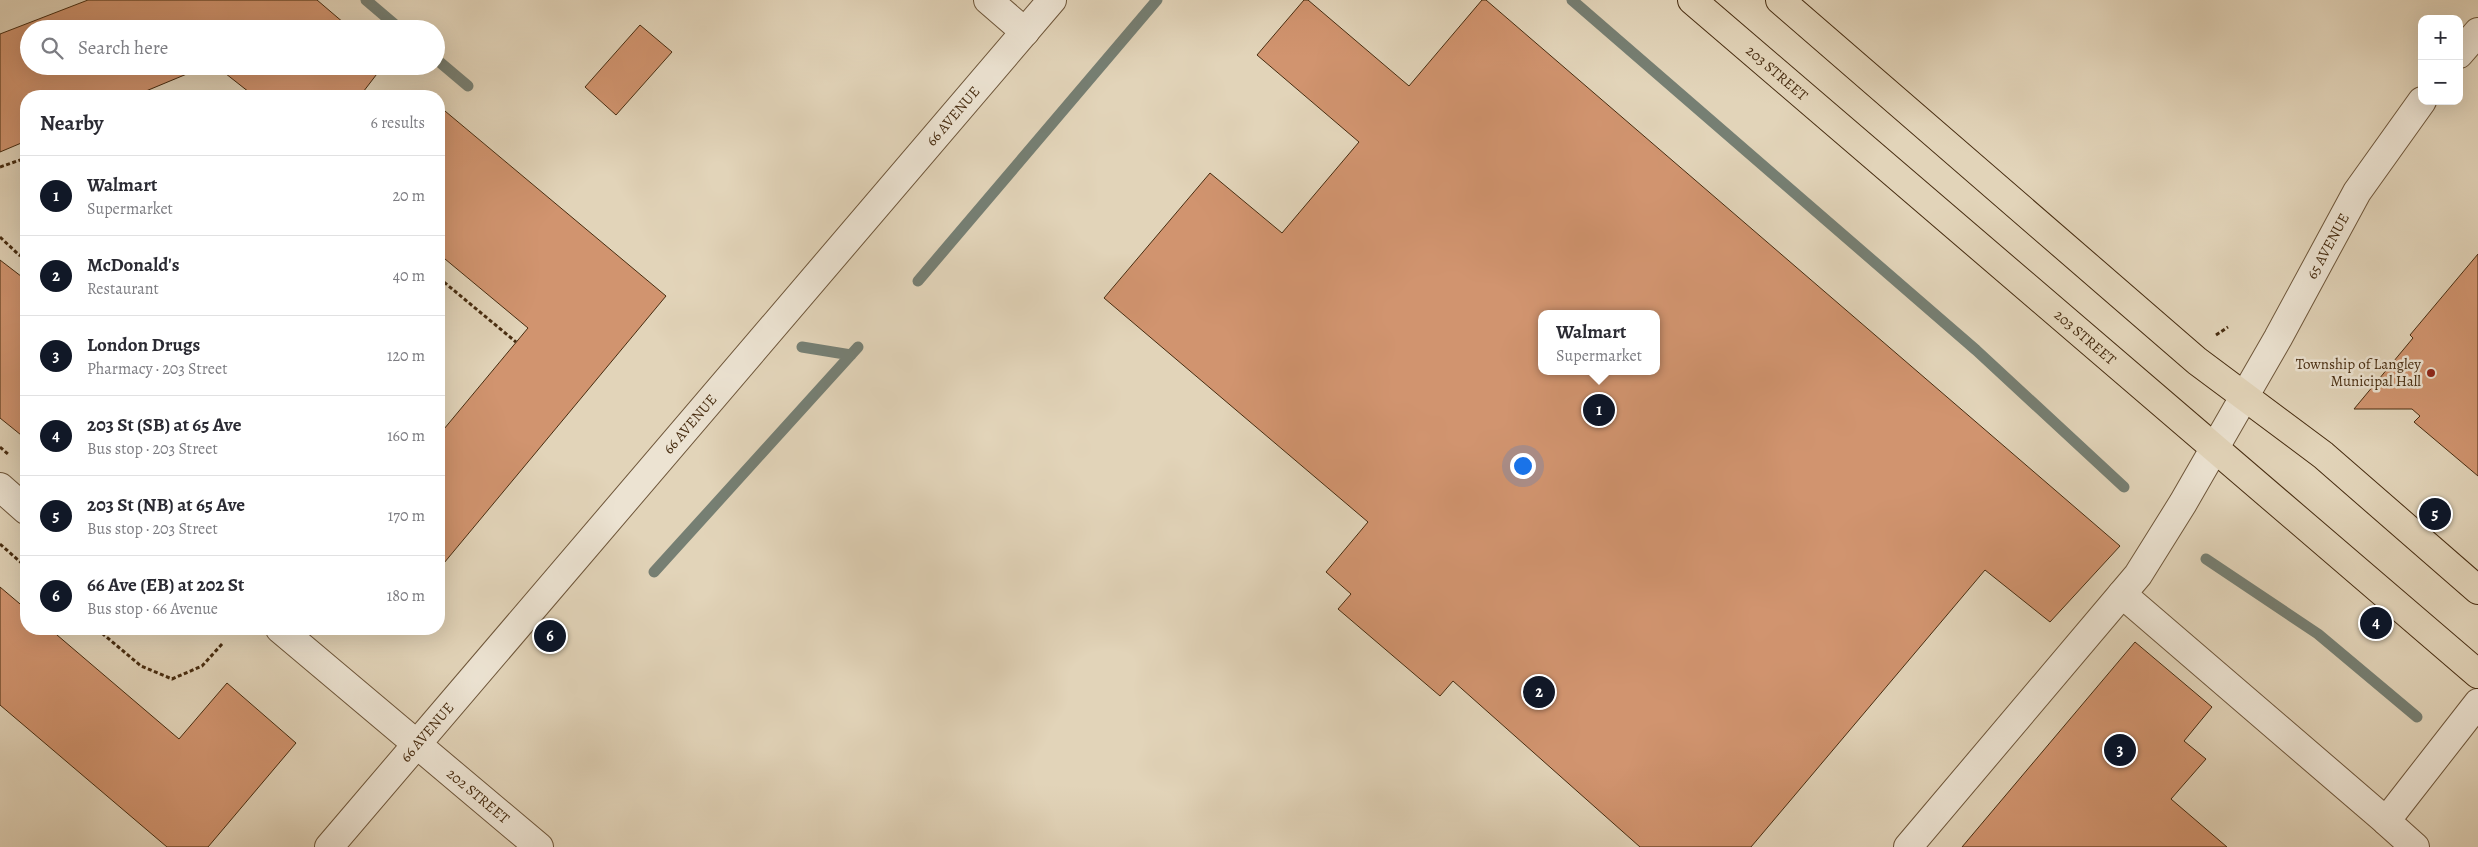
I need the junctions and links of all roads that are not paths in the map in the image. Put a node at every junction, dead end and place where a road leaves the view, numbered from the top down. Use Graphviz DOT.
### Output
graph roads {
  1 [pos="988,0"];
  2 [pos="1052,0"];
  3 [pos="1692,0"];
  4 [pos="1780,0"];
  5 [pos="1025,32"];
  6 [pos="2478,32"];
  7 [pos="2463,49"];
  8 [pos="2419,105"];
  9 [pos="2244,396"];
  10 [pos="2214,448"];
  11 [pos="0,487"];
  12 [pos="20,505"];
  13 [pos="2478,590"];
  14 [pos="2122,594"];
  15 [pos="287,635"];
  16 [pos="2478,674"];
  17 [pos="2478,703"];
  18 [pos="417,744"];
  19 [pos="2386,821"];
  20 [pos="532,845"];
  21 [pos="329,847"];
  22 [pos="1908,847"];
  23 [pos="2415,847"];
  1 -- 5 [label="street"];
  2 -- 5 [label="street, 66 AVENUE"];
  3 -- 10 [label="main road, 203 STREET"];
  4 -- 9 [label="main road"];
  5 -- 18 [label="street, 66 AVENUE"];
  6 -- 7 [label="street"];
  8 -- 9 [label="street, 65 AVENUE"];
  9 -- 10 [label="street, 65 AVENUE"];
  9 -- 13 [label="main road"];
  10 -- 14 [label="street, 65 AVENUE"];
  10 -- 16 [label="main road, 203 STREET"];
  11 -- 12 [label="street"];
  14 -- 19 [label="street"];
  14 -- 22 [label="street, 65 AVENUE"];
  15 -- 18 [label="street, 202 STREET"];
  17 -- 19 [label="street"];
  18 -- 20 [label="street, 202 STREET"];
  18 -- 21 [label="street, 66 AVENUE"];
  19 -- 23 [label="street"];
}
